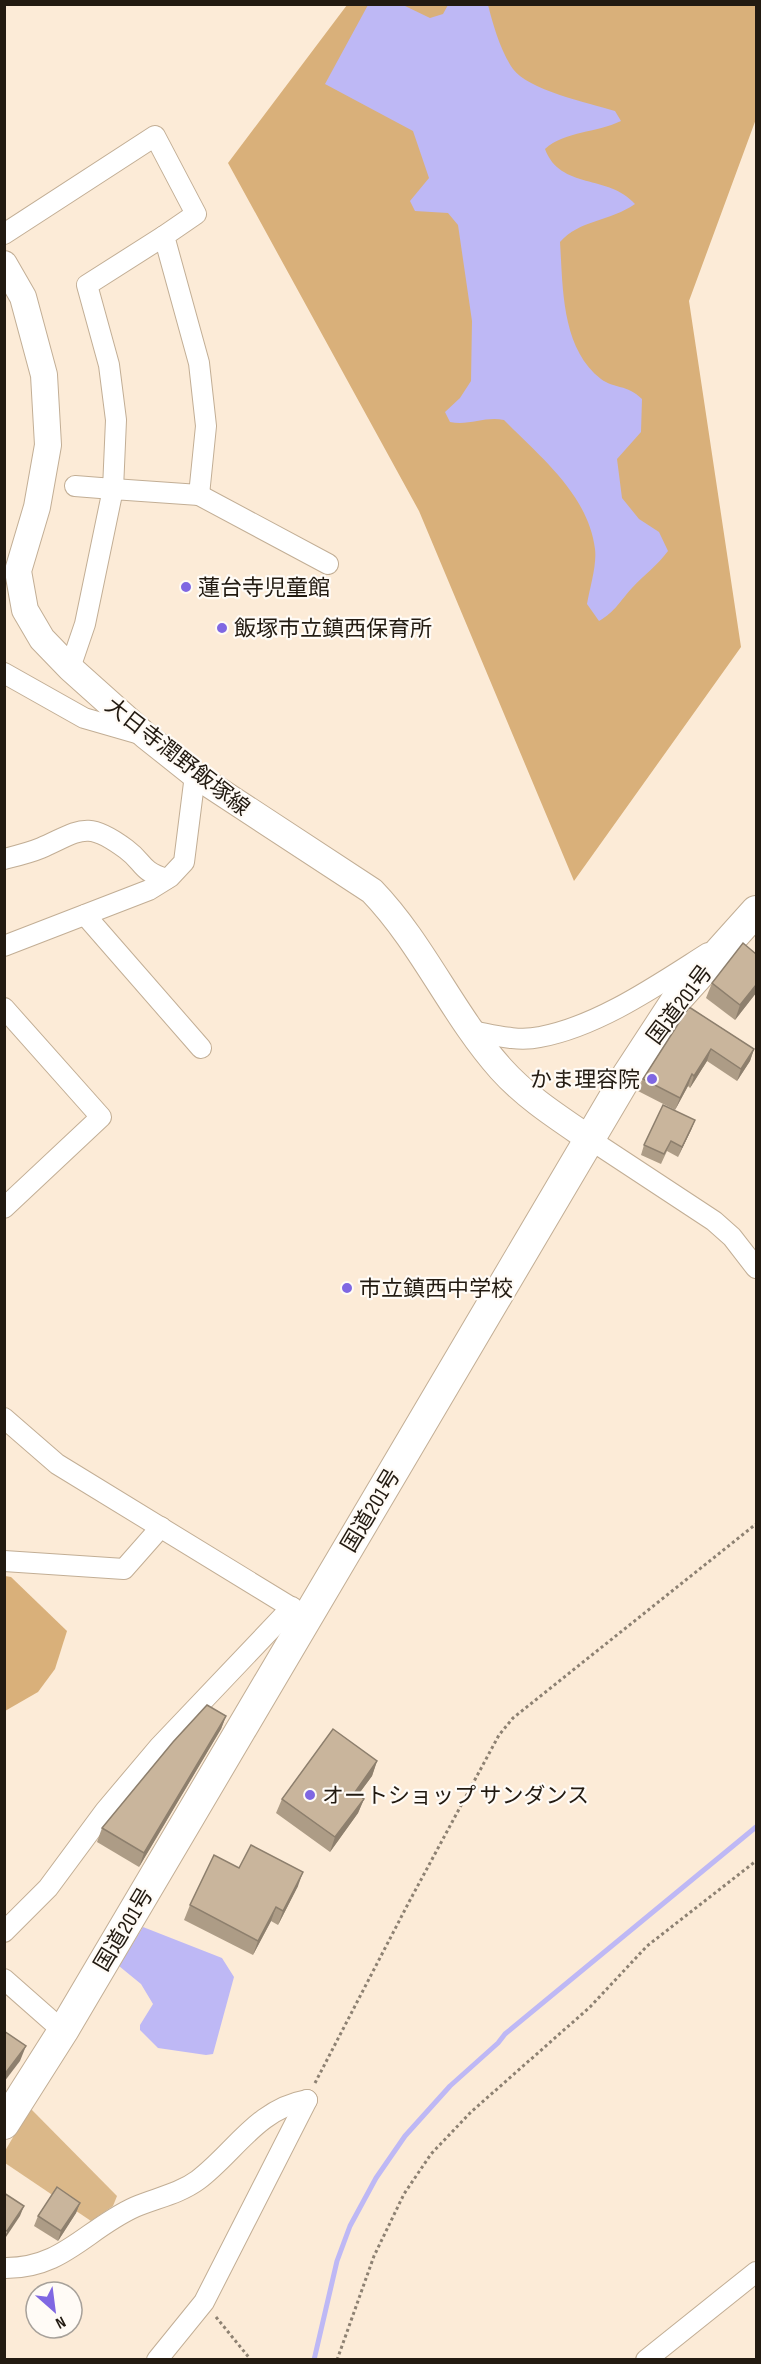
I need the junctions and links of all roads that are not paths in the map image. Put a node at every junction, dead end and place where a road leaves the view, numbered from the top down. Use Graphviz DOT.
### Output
graph roads {
  1 [pos="4,234"];
  2 [pos="164,236"];
  3 [pos="4,264"];
  4 [pos="75,486"];
  5 [pos="113,489"];
  6 [pos="200,495"];
  7 [pos="328,564"];
  8 [pos="70,668"];
  9 [pos="4,673"];
  10 [pos="146,736"];
  11 [pos="195,775"];
  12 [pos="4,859"];
  13 [pos="166,879"];
  14 [pos="756,911"];
  15 [pos="85,915"];
  16 [pos="741,943"];
  17 [pos="4,946"];
  18 [pos="4,1008"];
  19 [pos="472,1031"];
  20 [pos="201,1048"];
  21 [pos="591,1140"];
  22 [pos="4,1208"];
  23 [pos="756,1268"];
  24 [pos="4,1418"];
  25 [pos="161,1527"];
  26 [pos="4,1562"];
  27 [pos="299,1612"];
  28 [pos="4,1932"];
  29 [pos="4,1979"];
  30 [pos="63,2031"];
  31 [pos="4,2124"];
  32 [pos="4,2268"];
  33 [pos="756,2272"];
  34 [pos="157,2360"];
  35 [pos="646,2360"];
  1 -- 2 [label="street"];
  2 -- 5 [label="street"];
  2 -- 6 [label="street"];
  3 -- 8 [label="main road, 大日寺潤野飯塚線"];
  4 -- 5 [label="street"];
  5 -- 6 [label="street"];
  5 -- 8 [label="street"];
  6 -- 7 [label="street"];
  8 -- 10 [label="main road, 大日寺潤野飯塚線"];
  9 -- 10 [label="street"];
  10 -- 11 [label="main road, 大日寺潤野飯塚線"];
  11 -- 13 [label="street"];
  11 -- 19 [label="main road, 大日寺潤野飯塚線"];
  12 -- 13 [label="street"];
  13 -- 15 [label="street"];
  14 -- 16 [label="highway, 国道201号"];
  15 -- 17 [label="street"];
  15 -- 20 [label="street"];
  16 -- 19 [label="street"];
  16 -- 21 [label="highway, 国道201号"];
  18 -- 22 [label="street"];
  19 -- 21 [label="main road, 大日寺潤野飯塚線"];
  21 -- 23 [label="street"];
  21 -- 27 [label="highway, 国道201号"];
  24 -- 25 [label="street"];
  25 -- 26 [label="street"];
  25 -- 27 [label="street"];
  27 -- 28 [label="street"];
  27 -- 30 [label="highway, 国道201号"];
  29 -- 30 [label="street"];
  30 -- 31 [label="highway, 国道201号"];
  32 -- 34 [label="street"];
  33 -- 35 [label="street"];
}
